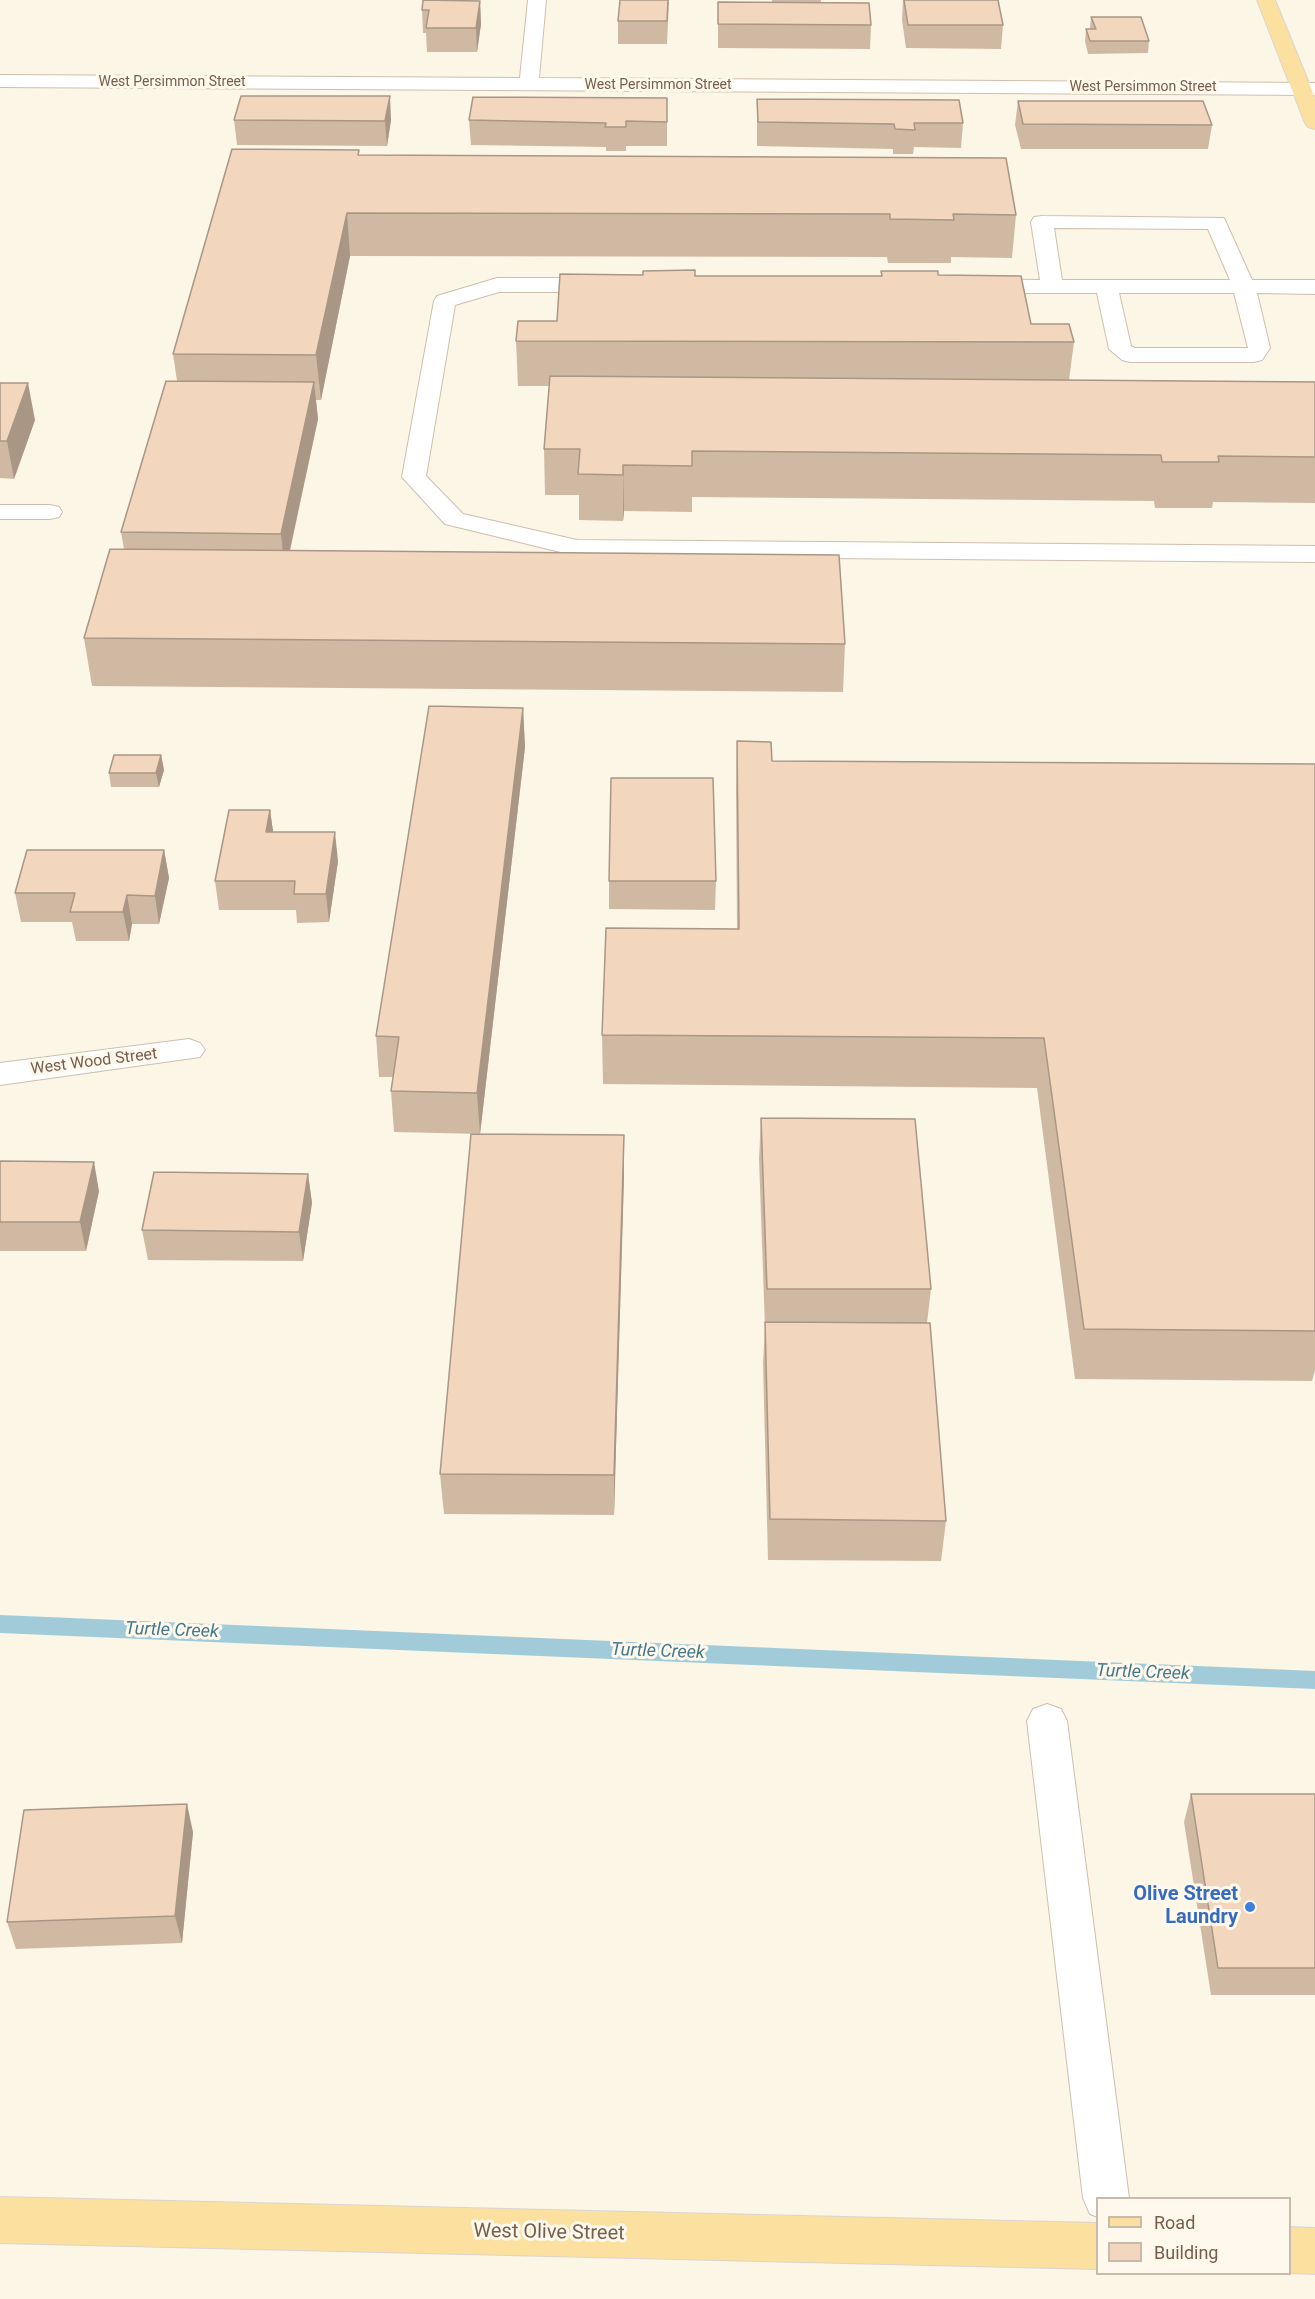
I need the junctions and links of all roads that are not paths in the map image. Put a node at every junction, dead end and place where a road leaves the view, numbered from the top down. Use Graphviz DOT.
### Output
graph roads {
  1 [pos="537,0"];
  2 [pos="1266,0"];
  3 [pos="0,81"];
  4 [pos="529,84"];
  5 [pos="1308,88"];
  6 [pos="1315,123"];
  7 [pos="627,285"];
  8 [pos="958,286"];
  9 [pos="1052,286"];
  10 [pos="1107,287"];
  11 [pos="1244,287"];
  12 [pos="1315,287"];
  13 [pos="0,512"];
  14 [pos="50,512"];
  15 [pos="1315,554"];
  16 [pos="189,1050"];
  17 [pos="0,1074"];
  18 [pos="1047,1721"];
  19 [pos="1106,2197"];
  20 [pos="0,2220"];
  21 [pos="1096,2246"];
  22 [pos="1291,2250"];
  23 [pos="1315,2251"];
  1 -- 4 [label="street"];
  2 -- 5 [label="main road"];
  3 -- 4 [label="street, West Persimmon Street"];
  4 -- 5 [label="street, West Persimmon Street"];
  5 -- 6 [label="main road"];
  7 -- 15 [label="street"];
  8 -- 9 [label="street"];
  9 -- 10 [label="street"];
  9 -- 11 [label="street"];
  10 -- 11 [label="street"];
  10 -- 11 [label="street"];
  11 -- 12 [label="street"];
  13 -- 14 [label="street"];
  16 -- 17 [label="street, West Wood Street"];
  18 -- 19 [label="street"];
  20 -- 21 [label="main road, West Olive Street"];
  22 -- 23 [label="main road"];
}
